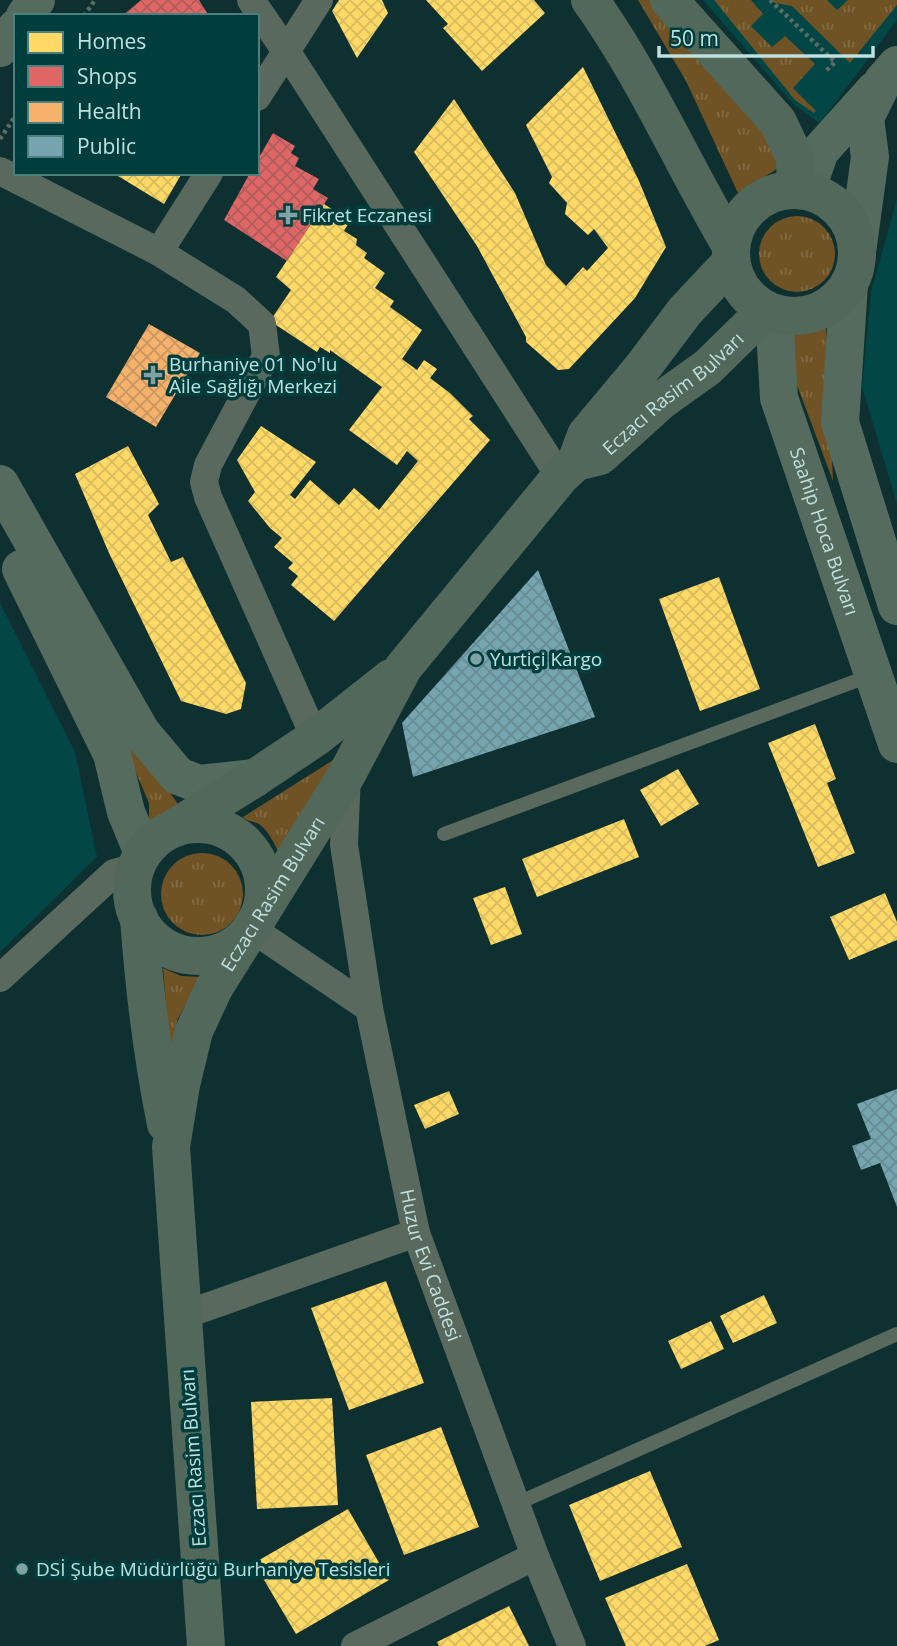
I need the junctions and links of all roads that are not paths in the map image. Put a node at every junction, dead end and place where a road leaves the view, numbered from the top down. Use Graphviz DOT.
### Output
graph roads {
  1 [pos="251,0"];
  2 [pos="319,0"];
  3 [pos="590,0"];
  4 [pos="669,0"];
  5 [pos="285,53"];
  6 [pos="890,73"];
  7 [pos="259,94"];
  8 [pos="1,173"];
  9 [pos="208,175"];
  10 [pos="801,191"];
  11 [pos="159,252"];
  12 [pos="731,254"];
  13 [pos="853,268"];
  14 [pos="770,311"];
  15 [pos="568,470"];
  16 [pos="0,484"];
  17 [pos="0,526"];
  18 [pos="897,606"];
  19 [pos="403,668"];
  20 [pos="873,674"];
  21 [pos="315,738"];
  22 [pos="897,744"];
  23 [pos="347,774"];
  24 [pos="255,778"];
  25 [pos="172,829"];
  26 [pos="444,834"];
  27 [pos="139,860"];
  28 [pos="139,918"];
  29 [pos="252,929"];
  30 [pos="0,978"];
  31 [pos="369,1007"];
  32 [pos="171,1147"];
  33 [pos="416,1233"];
  34 [pos="184,1315"];
  35 [pos="897,1334"];
  36 [pos="516,1504"];
  37 [pos="535,1556"];
  38 [pos="206,1646"];
  39 [pos="355,1646"];
  40 [pos="572,1646"];
  1 -- 5 [label="street"];
  2 -- 5 [label="street"];
  3 -- 12 [label="main road"];
  4 -- 10 [label="main road"];
  5 -- 7 [label="street"];
  5 -- 15 [label="street"];
  6 -- 10 [label="main road"];
  6 -- 13 [label="main road"];
  8 -- 11 [label="street"];
  9 -- 11 [label="street"];
  10 -- 12 [label="main road"];
  10 -- 13 [label="main road"];
  11 -- 21 [label="street"];
  12 -- 14 [label="main road"];
  12 -- 15 [label="main road"];
  13 -- 14 [label="main road"];
  13 -- 18 [label="main road"];
  14 -- 15 [label="main road, Eczacı Rasim Bulvarı"];
  14 -- 20 [label="main road, Saahip Hoca Bulvarı"];
  15 -- 19 [label="main road, Eczacı Rasim Bulvarı"];
  16 -- 24 [label="main road"];
  17 -- 27 [label="main road"];
  19 -- 21 [label="main road"];
  19 -- 23 [label="main road, Eczacı Rasim Bulvarı"];
  20 -- 22 [label="main road, Saahip Hoca Bulvarı"];
  20 -- 26 [label="lane"];
  21 -- 24 [label="main road"];
  23 -- 29 [label="main road, Eczacı Rasim Bulvarı"];
  23 -- 31 [label="street, Huzur Evi Caddesi"];
  24 -- 25 [label="main road"];
  25 -- 27 [label="main road"];
  25 -- 29 [label="main road"];
  27 -- 28 [label="main road"];
  27 -- 30 [label="street"];
  28 -- 29 [label="main road"];
  28 -- 32 [label="main road"];
  29 -- 31 [label="street"];
  29 -- 32 [label="main road, Eczacı Rasim Bulvarı"];
  31 -- 33 [label="street, Huzur Evi Caddesi"];
  32 -- 34 [label="main road, Eczacı Rasim Bulvarı"];
  33 -- 34 [label="street"];
  33 -- 36 [label="street, Huzur Evi Caddesi"];
  34 -- 38 [label="main road, Eczacı Rasim Bulvarı"];
  35 -- 36 [label="lane"];
  36 -- 37 [label="street, Huzur Evi Caddesi"];
  37 -- 39 [label="street"];
  37 -- 40 [label="street, Huzur Evi Caddesi"];
}
